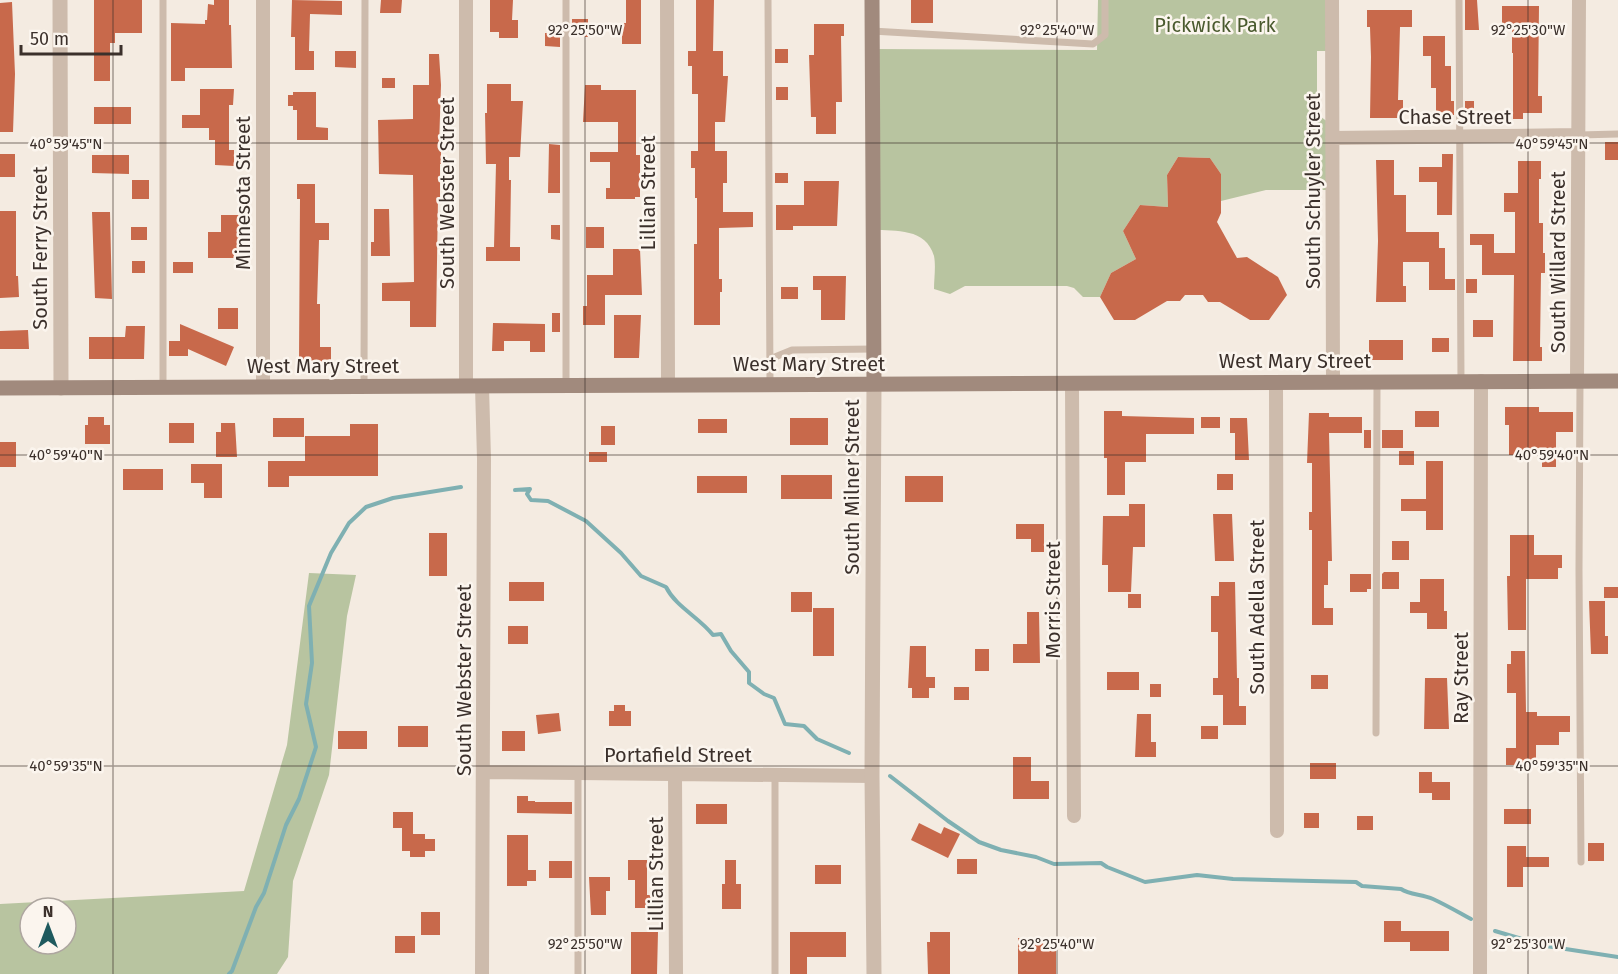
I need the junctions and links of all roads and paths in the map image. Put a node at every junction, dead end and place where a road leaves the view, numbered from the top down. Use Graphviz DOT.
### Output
graph roads {
  1 [pos="60,0"];
  2 [pos="163,0"];
  3 [pos="263,0"];
  4 [pos="365,0"];
  5 [pos="466,0"];
  6 [pos="566,0"];
  7 [pos="667,0"];
  8 [pos="768,0"];
  9 [pos="872,0"];
  10 [pos="1105,0"];
  11 [pos="1332,0"];
  12 [pos="1460,0"];
  13 [pos="1579,0"];
  14 [pos="872,31"];
  15 [pos="1618,134"];
  16 [pos="1578,135"];
  17 [pos="1460,137"];
  18 [pos="1332,138"];
  19 [pos="874,349"];
  20 [pos="770,359"];
  21 [pos="1481,381"];
  22 [pos="1579,381"];
  23 [pos="1618,381"];
  24 [pos="1276,382"];
  25 [pos="1333,382"];
  26 [pos="1377,382"];
  27 [pos="1461,382"];
  28 [pos="1072,383"];
  29 [pos="874,384"];
  30 [pos="668,385"];
  31 [pos="770,385"];
  32 [pos="466,386"];
  33 [pos="482,386"];
  34 [pos="566,386"];
  35 [pos="163,387"];
  36 [pos="263,387"];
  37 [pos="364,387"];
  38 [pos="0,388"];
  39 [pos="61,388"];
  40 [pos="1376,733"];
  41 [pos="484,772"];
  42 [pos="578,773"];
  43 [pos="675,775"];
  44 [pos="775,775"];
  45 [pos="872,776"];
  46 [pos="1074,816"];
  47 [pos="1277,831"];
  48 [pos="1581,862"];
  49 [pos="482,974"];
  50 [pos="578,974"];
  51 [pos="676,974"];
  52 [pos="775,974"];
  53 [pos="874,974"];
  54 [pos="1480,974"];
  1 -- 39 [label="street, South Ferry Street"];
  2 -- 35 [label="lane"];
  3 -- 36 [label="street, Minnesota Street"];
  4 -- 37 [label="lane"];
  5 -- 32 [label="street, South Webster Street"];
  6 -- 34 [label="lane"];
  7 -- 30 [label="street, Lillian Street"];
  8 -- 20 [label="lane"];
  9 -- 14 [label="main road, South Milner Street"];
  10 -- 14 [label="lane"];
  11 -- 18 [label="street, South Schuyler Street"];
  12 -- 17 [label="lane"];
  13 -- 16 [label="street, South Willard Street"];
  14 -- 19 [label="main road, South Milner Street"];
  15 -- 16 [label="lane"];
  16 -- 17 [label="street, Chase Street"];
  16 -- 22 [label="street, South Willard Street"];
  17 -- 18 [label="street, Chase Street"];
  17 -- 27 [label="lane"];
  18 -- 25 [label="street, South Schuyler Street"];
  19 -- 20 [label="lane"];
  19 -- 29 [label="main road, South Milner Street"];
  20 -- 31 [label="lane"];
  21 -- 22 [label="main road, West Mary Street"];
  21 -- 27 [label="main road, West Mary Street"];
  21 -- 54 [label="street, Ray Street"];
  22 -- 23 [label="main road, West Mary Street"];
  22 -- 48 [label="lane"];
  24 -- 25 [label="main road, West Mary Street"];
  24 -- 28 [label="main road, West Mary Street"];
  24 -- 47 [label="street, South Adella Street"];
  25 -- 26 [label="main road, West Mary Street"];
  26 -- 27 [label="main road, West Mary Street"];
  26 -- 40 [label="lane"];
  28 -- 29 [label="main road, West Mary Street"];
  28 -- 46 [label="street, Morris Street"];
  29 -- 31 [label="main road, West Mary Street"];
  29 -- 45 [label="street, South Milner Street"];
  30 -- 31 [label="main road, West Mary Street"];
  30 -- 34 [label="main road, West Mary Street"];
  32 -- 33 [label="main road, West Mary Street"];
  32 -- 37 [label="main road, West Mary Street"];
  33 -- 34 [label="main road, West Mary Street"];
  33 -- 41 [label="street, South Webster Street"];
  35 -- 36 [label="main road, West Mary Street"];
  35 -- 39 [label="main road, West Mary Street"];
  36 -- 37 [label="main road, West Mary Street"];
  38 -- 39 [label="main road, West Mary Street"];
  41 -- 42 [label="street, Portafield Street"];
  41 -- 49 [label="street, South Webster Street"];
  42 -- 43 [label="street, Portafield Street"];
  42 -- 50 [label="lane"];
  43 -- 44 [label="street, Portafield Street"];
  43 -- 51 [label="street, Lillian Street"];
  44 -- 45 [label="street, Portafield Street"];
  44 -- 52 [label="lane"];
  45 -- 53 [label="street, South Milner Street"];
}
